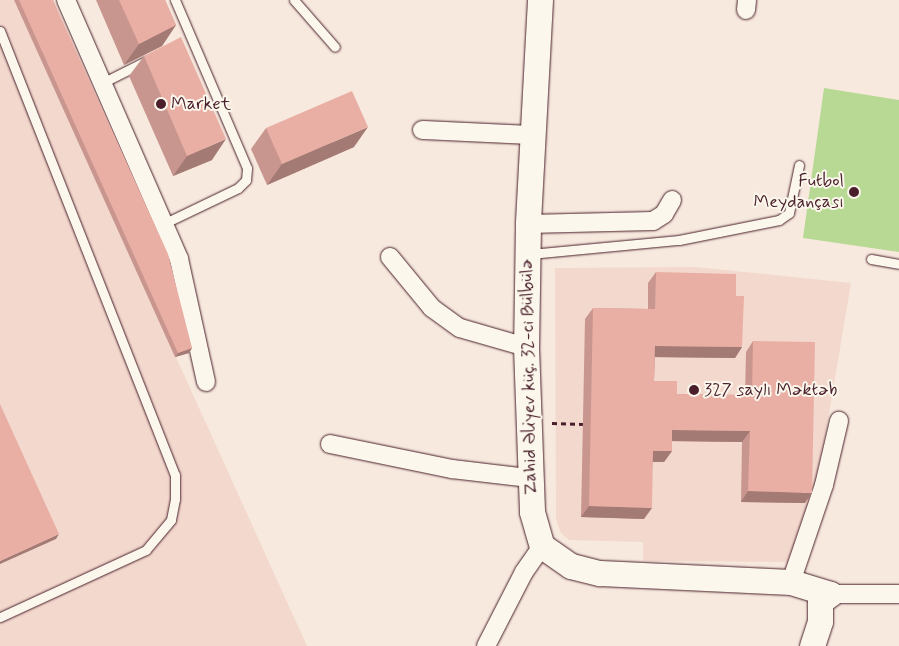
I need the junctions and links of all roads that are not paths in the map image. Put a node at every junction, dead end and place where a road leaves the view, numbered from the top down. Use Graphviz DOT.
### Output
graph roads {
  1 [pos="66,0"];
  2 [pos="175,0"];
  3 [pos="294,0"];
  4 [pos="540,0"];
  5 [pos="0,31"];
  6 [pos="191,38"];
  7 [pos="182,43"];
  8 [pos="335,46"];
  9 [pos="155,56"];
  10 [pos="102,83"];
  11 [pos="422,130"];
  12 [pos="532,135"];
  13 [pos="799,165"];
  14 [pos="672,200"];
  15 [pos="163,224"];
  16 [pos="528,224"];
  17 [pos="528,254"];
  18 [pos="390,256"];
  19 [pos="871,259"];
  20 [pos="899,264"];
  21 [pos="526,347"];
  22 [pos="206,382"];
  23 [pos="839,421"];
  24 [pos="330,444"];
  25 [pos="529,478"];
  26 [pos="542,546"];
  27 [pos="791,582"];
  28 [pos="830,594"];
  29 [pos="899,594"];
  30 [pos="0,617"];
  31 [pos="486,646"];
  32 [pos="812,646"];
  1 -- 10 [label="street"];
  2 -- 6 [label="lane"];
  3 -- 8 [label="lane"];
  4 -- 12 [label="street, Zahid Əliyev küç. 32-ci Bülbülə"];
  5 -- 30 [label="lane"];
  6 -- 7 [label="lane"];
  6 -- 15 [label="lane"];
  9 -- 10 [label="lane"];
  10 -- 15 [label="street"];
  11 -- 12 [label="street"];
  12 -- 16 [label="street, Zahid Əliyev küç. 32-ci Bülbülə"];
  13 -- 17 [label="lane"];
  14 -- 16 [label="street"];
  15 -- 22 [label="street"];
  16 -- 17 [label="street, Zahid Əliyev küç. 32-ci Bülbülə"];
  17 -- 21 [label="street, Zahid Əliyev küç. 32-ci Bülbülə"];
  18 -- 21 [label="street"];
  19 -- 20 [label="lane"];
  21 -- 25 [label="street, Zahid Əliyev küç. 32-ci Bülbülə"];
  23 -- 27 [label="street"];
  24 -- 25 [label="street"];
  25 -- 26 [label="street, Zahid Əliyev küç. 32-ci Bülbülə"];
  26 -- 27 [label="street"];
  26 -- 31 [label="street"];
  27 -- 28 [label="street"];
  28 -- 29 [label="street"];
  28 -- 32 [label="street"];
}
